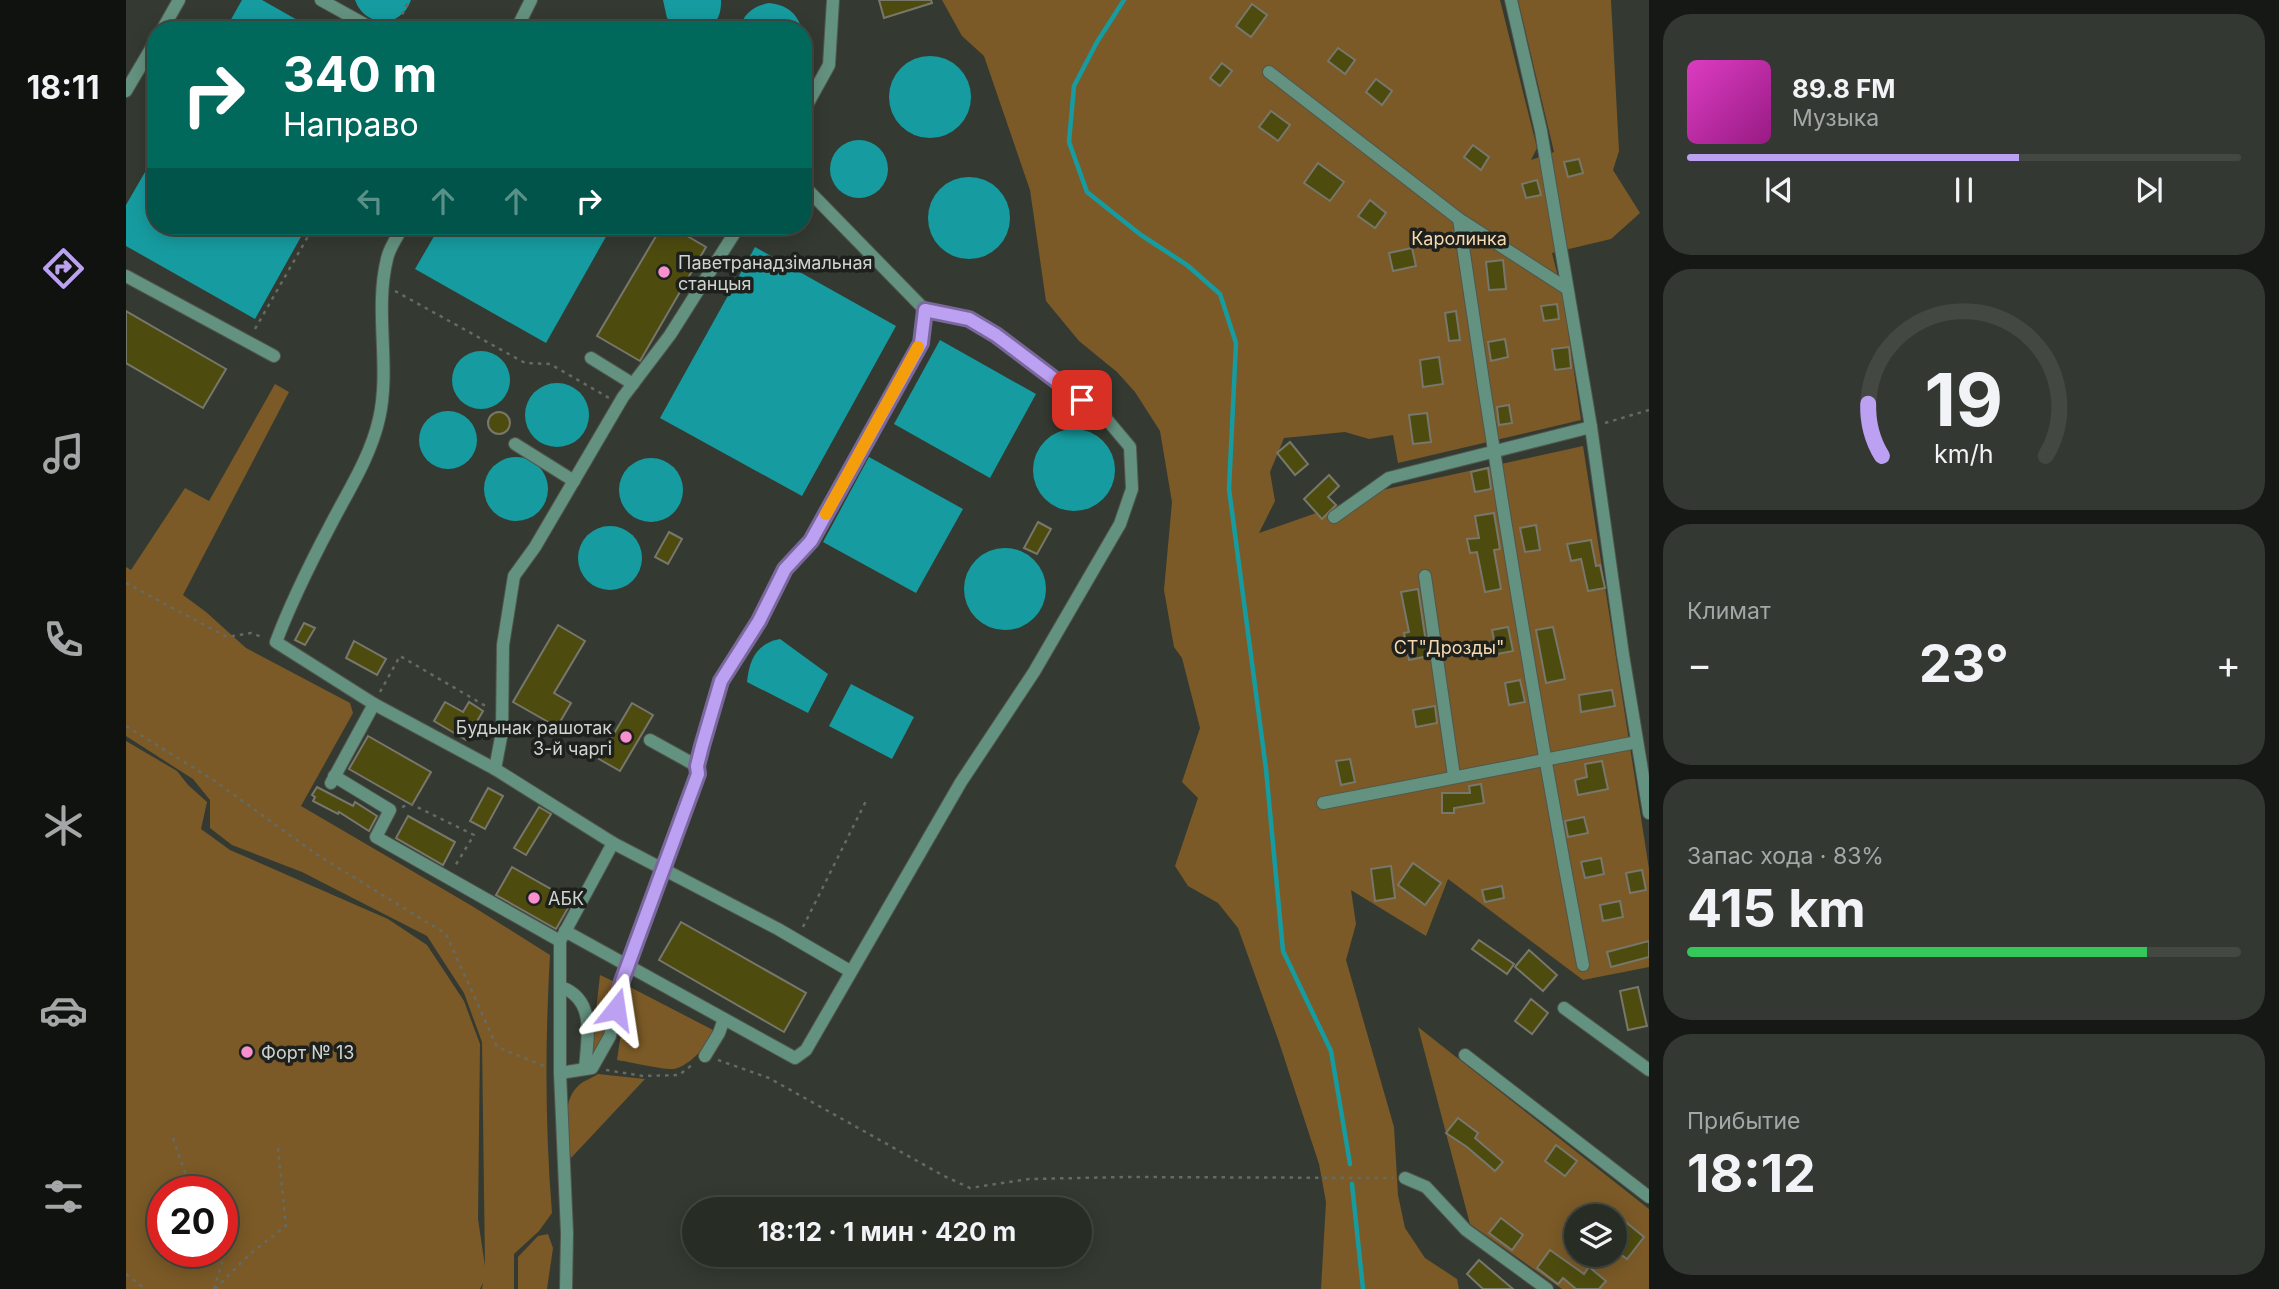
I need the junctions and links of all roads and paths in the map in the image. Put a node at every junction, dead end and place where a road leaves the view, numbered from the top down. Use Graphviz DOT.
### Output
graph roads {
  1 [pos="179,0"];
  2 [pos="321,0"];
  3 [pos="410,0"];
  4 [pos="531,0"];
  5 [pos="833,0"];
  6 [pos="1511,0"];
  7 [pos="167,21"];
  8 [pos="359,21"];
  9 [pos="400,21"];
  10 [pos="520,21"];
  11 [pos="147,55"];
  12 [pos="1269,72"];
  13 [pos="126,91"];
  14 [pos="812,96"];
  15 [pos="812,194"];
  16 [pos="1459,219"];
  17 [pos="309,235"];
  18 [pos="398,235"];
  19 [pos="733,235"];
  20 [pos="126,276"];
  21 [pos="383,284"];
  22 [pos="1566,288"];
  23 [pos="925,310"];
  24 [pos="247,342"];
  25 [pos="274,356"];
  26 [pos="591,358"];
  27 [pos="633,384"];
  28 [pos="620,404"];
  29 [pos="1649,410"];
  30 [pos="1591,427"];
  31 [pos="515,444"];
  32 [pos="1493,450"];
  33 [pos="574,481"];
  34 [pos="1334,517"];
  35 [pos="1425,576"];
  36 [pos="126,583"];
  37 [pos="276,642"];
  38 [pos="374,704"];
  39 [pos="502,715"];
  40 [pos="126,726"];
  41 [pos="650,740"];
  42 [pos="1637,742"];
  43 [pos="1544,760"];
  44 [pos="697,766"];
  45 [pos="495,769"];
  46 [pos="1454,776"];
  47 [pos="867,799"];
  48 [pos="1323,803"];
  49 [pos="390,810"];
  50 [pos="1649,814"];
  51 [pos="613,842"];
  52 [pos="665,868"];
  53 [pos="448,878"];
  54 [pos="797,940"];
  55 [pos="562,942"];
  56 [pos="630,965"];
  57 [pos="1583,965"];
  58 [pos="850,971"];
  59 [pos="561,987"];
  60 [pos="1564,1007"];
  61 [pos="724,1019"];
  62 [pos="1465,1055"];
  63 [pos="705,1056"];
  64 [pos="589,1069"];
  65 [pos="1649,1070"];
  66 [pos="560,1073"];
  67 [pos="173,1138"];
  68 [pos="278,1147"];
  69 [pos="186,1176"];
  70 [pos="1405,1178"];
  71 [pos="1649,1197"];
  72 [pos="221,1267"];
  73 [pos="126,1274"];
  74 [pos="145,1289"];
  75 [pos="214,1289"];
  76 [pos="566,1289"];
  77 [pos="1547,1289"];
  1 -- 7 [label="street"];
  2 -- 8 [label="street"];
  3 -- 9 [label="path"];
  4 -- 10 [label="street"];
  5 -- 14 [label="street"];
  6 -- 22 [label="street"];
  11 -- 13 [label="street"];
  12 -- 16 [label="street"];
  15 -- 23 [label="street"];
  16 -- 22 [label="street"];
  16 -- 32 [label="street"];
  17 -- 24 [label="path"];
  18 -- 21 [label="street"];
  19 -- 27 [label="street"];
  20 -- 24 [label="street"];
  21 -- 28 [label="path"];
  21 -- 37 [label="street"];
  22 -- 30 [label="street"];
  23 -- 44 [label="street"];
  23 -- 58 [label="street"];
  24 -- 25 [label="street"];
  26 -- 27 [label="street"];
  27 -- 28 [label="street"];
  28 -- 33 [label="street"];
  29 -- 30 [label="path"];
  30 -- 32 [label="street"];
  30 -- 42 [label="street"];
  31 -- 33 [label="street"];
  32 -- 34 [label="street"];
  32 -- 43 [label="street"];
  33 -- 39 [label="street"];
  35 -- 46 [label="street"];
  36 -- 37 [label="path"];
  37 -- 38 [label="street"];
  38 -- 39 [label="path"];
  38 -- 45 [label="street"];
  38 -- 49 [label="street"];
  39 -- 45 [label="street"];
  40 -- 66 [label="path"];
  41 -- 44 [label="street"];
  42 -- 43 [label="street"];
  42 -- 50 [label="street"];
  43 -- 46 [label="street"];
  43 -- 57 [label="street"];
  44 -- 52 [label="street"];
  45 -- 51 [label="street"];
  46 -- 48 [label="street"];
  47 -- 54 [label="path"];
  49 -- 53 [label="street"];
  49 -- 53 [label="path"];
  51 -- 52 [label="street"];
  51 -- 55 [label="street"];
  52 -- 54 [label="street"];
  52 -- 56 [label="street"];
  53 -- 55 [label="street"];
  54 -- 58 [label="street"];
  55 -- 56 [label="street"];
  55 -- 59 [label="street"];
  56 -- 61 [label="street"];
  56 -- 64 [label="street"];
  58 -- 61 [label="street"];
  59 -- 64 [label="street"];
  59 -- 66 [label="street"];
  60 -- 65 [label="street"];
  61 -- 63 [label="street"];
  62 -- 71 [label="street"];
  63 -- 64 [label="path"];
  63 -- 70 [label="path"];
  64 -- 66 [label="street"];
  66 -- 76 [label="street"];
  67 -- 69 [label="path"];
  68 -- 75 [label="path"];
  70 -- 77 [label="street"];
  72 -- 75 [label="path"];
  73 -- 74 [label="path"];
}
